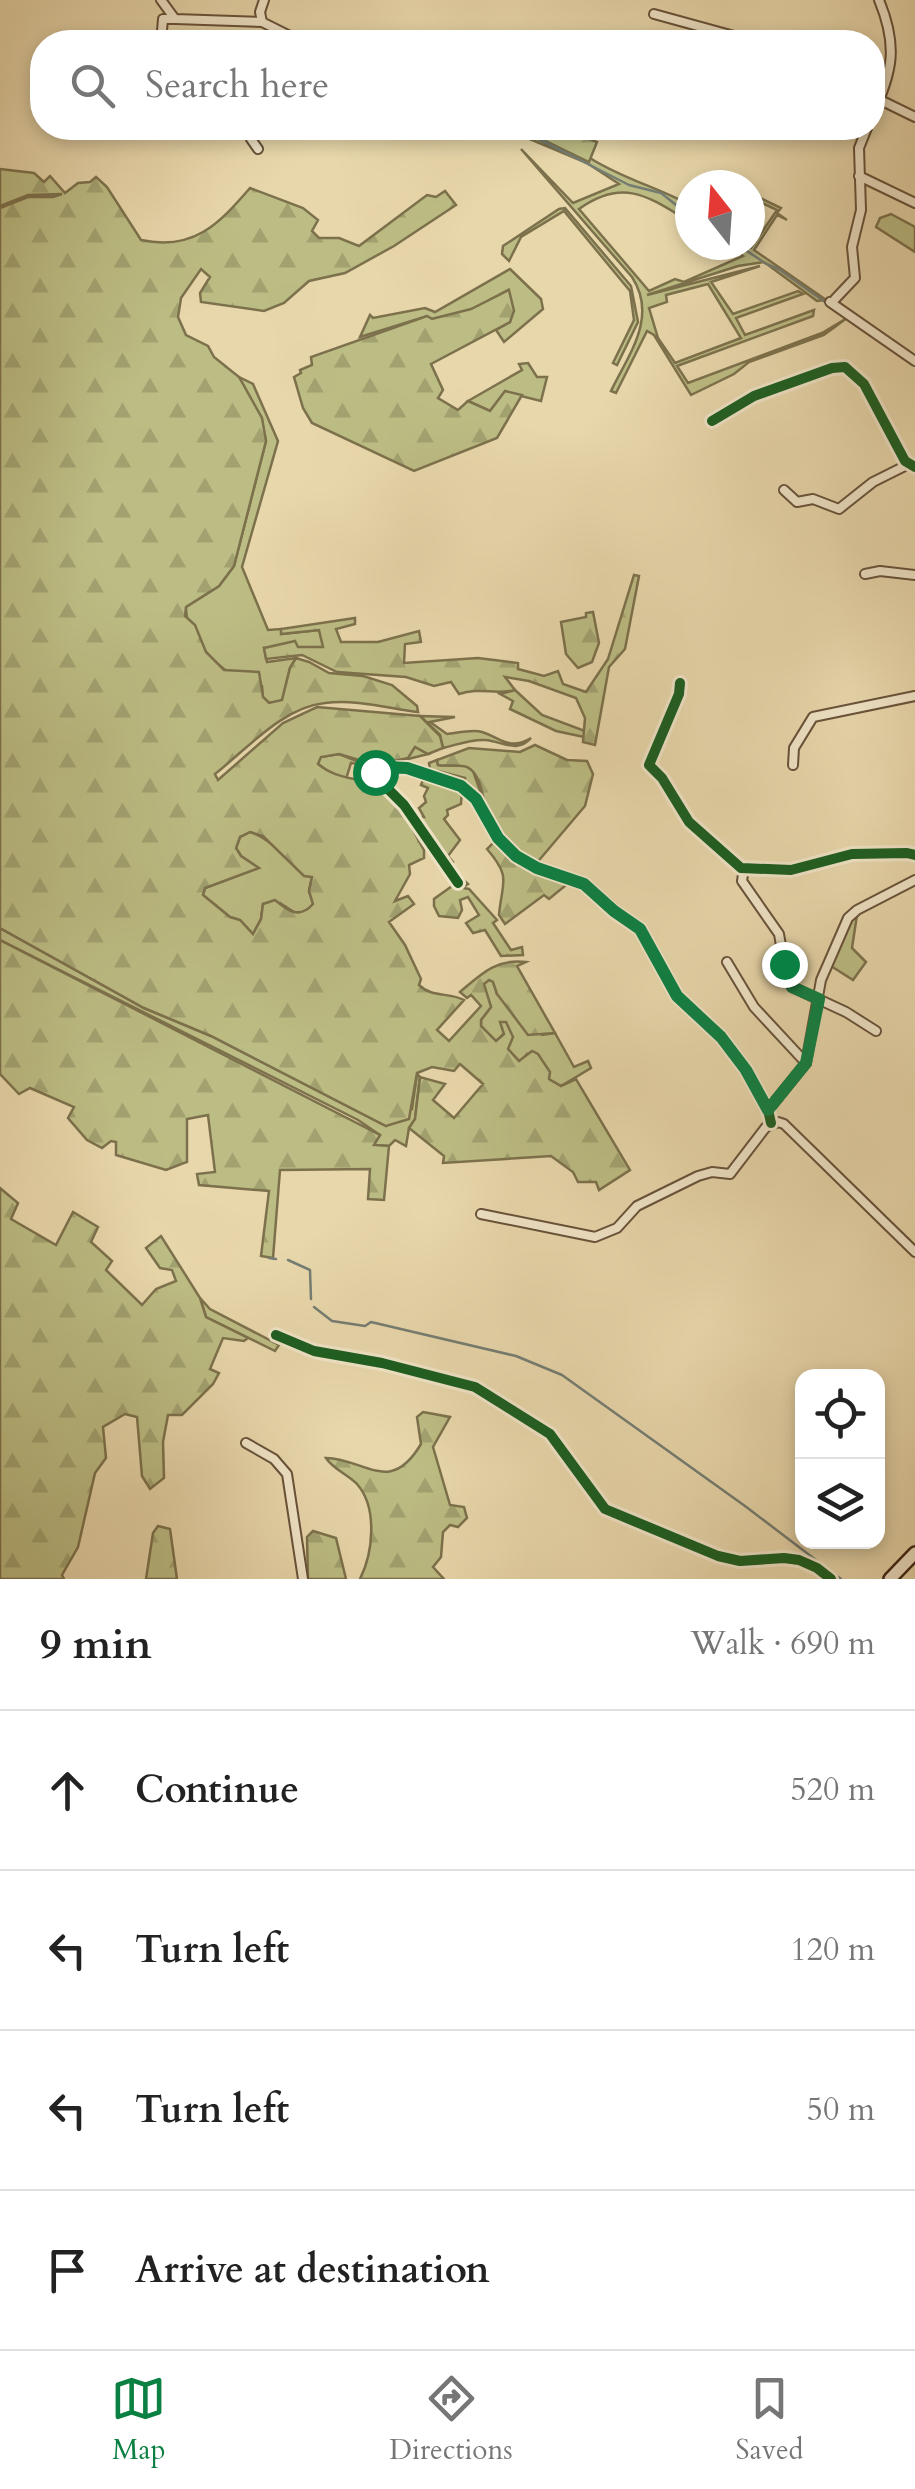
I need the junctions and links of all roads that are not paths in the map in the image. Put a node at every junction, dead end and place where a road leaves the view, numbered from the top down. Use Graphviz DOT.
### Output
graph roads {
  1 [pos="160,0"];
  2 [pos="264,0"];
  3 [pos="879,0"];
  4 [pos="654,14"];
  5 [pos="175,20"];
  6 [pos="262,22"];
  7 [pos="162,30"];
  8 [pos="277,30"];
  9 [pos="712,30"];
  10 [pos="885,79"];
  11 [pos="885,102"];
  12 [pos="915,117"];
  13 [pos="252,140"];
  14 [pos="863,140"];
  15 [pos="258,149"];
  16 [pos="860,176"];
  17 [pos="915,203"];
  18 [pos="915,362"];
  19 [pos="712,421"];
  20 [pos="912,466"];
  21 [pos="784,490"];
  22 [pos="866,574"];
  23 [pos="915,575"];
  24 [pos="680,683"];
  25 [pos="915,696"];
  26 [pos="793,765"];
  27 [pos="915,856"];
  28 [pos="744,868"];
  29 [pos="915,880"];
  30 [pos="458,883"];
  31 [pos="727,962"];
  32 [pos="819,999"];
  33 [pos="876,1031"];
  34 [pos="806,1063"];
  35 [pos="768,1110"];
  36 [pos="771,1123"];
  37 [pos="480,1214"];
  38 [pos="915,1252"];
  39 [pos="276,1335"];
  40 [pos="246,1443"];
  41 [pos="915,1553"];
  42 [pos="303,1579"];
  43 [pos="831,1579"];
  44 [pos="890,1579"];
  1 -- 5 [label="street"];
  2 -- 6 [label="street"];
  3 -- 10 [label="street"];
  4 -- 9 [label="street"];
  5 -- 6 [label="street"];
  5 -- 7 [label="street"];
  6 -- 8 [label="street"];
  11 -- 12 [label="street"];
  13 -- 15 [label="street"];
  14 -- 16 [label="street"];
  16 -- 17 [label="street"];
  16 -- 18 [label="street"];
  19 -- 20 [label="street"];
  20 -- 21 [label="street"];
  22 -- 23 [label="street"];
  24 -- 28 [label="street"];
  25 -- 26 [label="street"];
  27 -- 28 [label="street"];
  28 -- 32 [label="street"];
  29 -- 32 [label="street"];
  30 -- 35 [label="street"];
  31 -- 34 [label="street"];
  32 -- 33 [label="street"];
  32 -- 34 [label="street"];
  34 -- 35 [label="street"];
  35 -- 36 [label="street"];
  36 -- 37 [label="street"];
  36 -- 38 [label="street"];
  39 -- 43 [label="street"];
  40 -- 42 [label="street"];
  41 -- 44 [label="street"];
}
